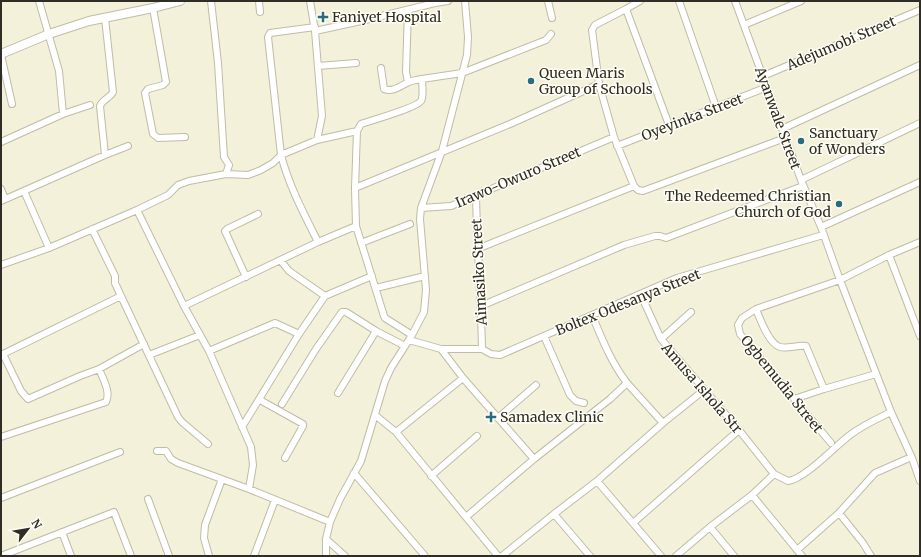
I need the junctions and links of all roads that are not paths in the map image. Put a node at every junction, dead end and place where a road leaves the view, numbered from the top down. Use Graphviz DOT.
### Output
graph roads {
  1 [pos="39,1"];
  2 [pos="175,1"];
  3 [pos="211,1"];
  4 [pos="259,1"];
  5 [pos="310,1"];
  6 [pos="448,1"];
  7 [pos="465,1"];
  8 [pos="548,1"];
  9 [pos="640,1"];
  10 [pos="679,1"];
  11 [pos="735,1"];
  12 [pos="801,1"];
  13 [pos="153,8"];
  14 [pos="626,9"];
  15 [pos="408,10"];
  16 [pos="920,10"];
  17 [pos="260,12"];
  18 [pos="105,18"];
  19 [pos="552,18"];
  20 [pos="744,25"];
  21 [pos="315,29"];
  22 [pos="49,34"];
  23 [pos="551,34"];
  24 [pos="1,54"];
  25 [pos="356,63"];
  26 [pos="920,65"];
  27 [pos="318,66"];
  28 [pos="381,68"];
  29 [pos="462,73"];
  30 [pos="763,76"];
  31 [pos="422,79"];
  32 [pos="408,82"];
  33 [pos="599,84"];
  34 [pos="767,87"];
  35 [pos="12,104"];
  36 [pos="90,105"];
  37 [pos="716,107"];
  38 [pos="64,114"];
  39 [pos="920,123"];
  40 [pos="669,125"];
  41 [pos="782,129"];
  42 [pos="358,131"];
  43 [pos="185,137"];
  44 [pos="614,137"];
  45 [pos="785,138"];
  46 [pos="317,140"];
  47 [pos="1,142"];
  48 [pos="128,146"];
  49 [pos="618,146"];
  50 [pos="442,151"];
  51 [pos="104,155"];
  52 [pos="281,155"];
  53 [pos="226,174"];
  54 [pos="920,182"];
  55 [pos="802,183"];
  56 [pos="634,186"];
  57 [pos="355,188"];
  58 [pos="1,189"];
  59 [pos="24,191"];
  60 [pos="476,195"];
  61 [pos="3,200"];
  62 [pos="421,208"];
  63 [pos="137,210"];
  64 [pos="258,214"];
  65 [pos="410,224"];
  66 [pos="356,226"];
  67 [pos="821,228"];
  68 [pos="92,229"];
  69 [pos="823,235"];
  70 [pos="318,242"];
  71 [pos="920,242"];
  72 [pos="361,243"];
  73 [pos="49,248"];
  74 [pos="477,249"];
  75 [pos="889,255"];
  76 [pos="281,261"];
  77 [pos="1,266"];
  78 [pos="372,276"];
  79 [pos="425,276"];
  80 [pos="246,277"];
  81 [pos="840,280"];
  82 [pos="376,288"];
  83 [pos="641,295"];
  84 [pos="121,296"];
  85 [pos="324,296"];
  86 [pos="184,306"];
  87 [pos="482,306"];
  88 [pos="756,309"];
  89 [pos="691,312"];
  90 [pos="592,315"];
  91 [pos="376,331"];
  92 [pos="299,334"];
  93 [pos="200,335"];
  94 [pos="544,336"];
  95 [pos="920,336"];
  96 [pos="410,338"];
  97 [pos="661,339"];
  98 [pos="144,344"];
  99 [pos="405,346"];
  100 [pos="482,349"];
  101 [pos="441,350"];
  102 [pos="209,351"];
  103 [pos="2,355"];
  104 [pos="150,355"];
  105 [pos="99,369"];
  106 [pos="876,374"];
  107 [pos="463,378"];
  108 [pos="627,383"];
  109 [pos="536,385"];
  110 [pos="824,389"];
  111 [pos="704,390"];
  112 [pos="338,393"];
  113 [pos="794,399"];
  114 [pos="260,400"];
  115 [pos="584,403"];
  116 [pos="282,404"];
  117 [pos="891,412"];
  118 [pos="375,414"];
  119 [pos="499,417"];
  120 [pos="663,423"];
  121 [pos="242,427"];
  122 [pos="739,430"];
  123 [pos="396,432"];
  124 [pos="477,436"];
  125 [pos="1,437"];
  126 [pos="831,443"];
  127 [pos="208,444"];
  128 [pos="157,451"];
  129 [pos="120,452"];
  130 [pos="285,458"];
  131 [pos="534,459"];
  132 [pos="907,459"];
  133 [pos="354,474"];
  134 [pos="774,474"];
  135 [pos="431,476"];
  136 [pos="222,479"];
  137 [pos="597,481"];
  138 [pos="920,481"];
  139 [pos="249,489"];
  140 [pos="752,495"];
  141 [pos="1,498"];
  142 [pos="148,499"];
  143 [pos="274,500"];
  144 [pos="839,513"];
  145 [pos="554,514"];
  146 [pos="466,517"];
  147 [pos="330,522"];
  148 [pos="633,523"];
  149 [pos="710,527"];
  150 [pos="62,532"];
  151 [pos="326,539"];
  152 [pos="797,550"];
  153 [pos="9,554"];
  154 [pos="1,556"];
  155 [pos="71,556"];
  156 [pos="131,556"];
  157 [pos="169,556"];
  158 [pos="209,556"];
  159 [pos="254,556"];
  160 [pos="326,556"];
  161 [pos="345,556"];
  162 [pos="425,556"];
  163 [pos="498,556"];
  164 [pos="502,556"];
  165 [pos="590,556"];
  166 [pos="661,556"];
  167 [pos="676,556"];
  168 [pos="734,556"];
  169 [pos="802,556"];
  170 [pos="871,556"];
  1 -- 22 [label="street"];
  2 -- 13 [label="main road"];
  3 -- 53 [label="street"];
  4 -- 17 [label="street"];
  5 -- 21 [label="street"];
  6 -- 15 [label="street"];
  7 -- 29 [label="street"];
  8 -- 19 [label="street"];
  9 -- 14 [label="street"];
  10 -- 37 [label="street"];
  11 -- 20 [label="street, Ayanwale Street"];
  12 -- 20 [label="street"];
  13 -- 18 [label="main road"];
  13 -- 43 [label="street"];
  14 -- 33 [label="street"];
  14 -- 40 [label="street"];
  15 -- 21 [label="street"];
  15 -- 32 [label="street"];
  16 -- 30 [label="street, Adejumobi Street"];
  18 -- 22 [label="main road"];
  18 -- 51 [label="street"];
  20 -- 30 [label="street, Ayanwale Street"];
  21 -- 27 [label="street"];
  21 -- 52 [label="street"];
  22 -- 24 [label="main road"];
  22 -- 38 [label="street"];
  23 -- 29 [label="street"];
  24 -- 35 [label="street"];
  25 -- 27 [label="street"];
  26 -- 41 [label="street"];
  27 -- 46 [label="street"];
  28 -- 32 [label="street"];
  29 -- 31 [label="street"];
  29 -- 50 [label="street"];
  30 -- 34 [label="street, Ayanwale Street"];
  31 -- 32 [label="street"];
  31 -- 42 [label="street"];
  33 -- 44 [label="street"];
  33 -- 50 [label="street"];
  34 -- 37 [label="street, Oyeyinka Street"];
  34 -- 41 [label="street, Ayanwale Street"];
  36 -- 38 [label="street"];
  37 -- 40 [label="street, Oyeyinka Street"];
  38 -- 47 [label="street"];
  39 -- 55 [label="street"];
  40 -- 49 [label="street, Oyeyinka Street"];
  41 -- 45 [label="street, Ayanwale Street"];
  42 -- 46 [label="street"];
  42 -- 57 [label="street, Boltex Odesanya Street"];
  44 -- 49 [label="street"];
  44 -- 60 [label="street, Irawo-Owuro Street"];
  45 -- 55 [label="street, Ayanwale Street"];
  45 -- 56 [label="street"];
  46 -- 52 [label="street"];
  48 -- 51 [label="street"];
  49 -- 56 [label="street"];
  50 -- 57 [label="street"];
  50 -- 62 [label="street"];
  51 -- 59 [label="street"];
  52 -- 53 [label="street"];
  52 -- 70 [label="street"];
  53 -- 63 [label="street"];
  54 -- 67 [label="street"];
  55 -- 67 [label="street, Ayanwale Street"];
  55 -- 87 [label="street"];
  56 -- 74 [label="street"];
  57 -- 66 [label="street, Boltex Odesanya Street"];
  58 -- 61 [label="street"];
  59 -- 61 [label="street"];
  59 -- 73 [label="street"];
  60 -- 62 [label="street, Irawo-Owuro Street"];
  60 -- 74 [label="street, Aimasiko Street"];
  62 -- 79 [label="street"];
  63 -- 68 [label="street"];
  63 -- 86 [label="street"];
  64 -- 80 [label="street"];
  65 -- 72 [label="street"];
  66 -- 70 [label="street"];
  66 -- 72 [label="street, Boltex Odesanya Street"];
  67 -- 69 [label="street, Ayanwale Street"];
  68 -- 73 [label="street"];
  68 -- 84 [label="street"];
  69 -- 81 [label="street, Ayanwale Street"];
  69 -- 83 [label="street, Boltex Odesanya Street"];
  70 -- 76 [label="street"];
  71 -- 75 [label="street"];
  72 -- 78 [label="street, Boltex Odesanya Street"];
  73 -- 77 [label="street"];
  74 -- 87 [label="street, Aimasiko Street"];
  75 -- 81 [label="street"];
  75 -- 95 [label="street"];
  76 -- 80 [label="street"];
  76 -- 85 [label="street"];
  78 -- 82 [label="street, Boltex Odesanya Street"];
  78 -- 85 [label="street"];
  79 -- 82 [label="street"];
  79 -- 96 [label="street"];
  80 -- 86 [label="street"];
  81 -- 88 [label="street"];
  81 -- 106 [label="street, Ayanwale Street"];
  82 -- 96 [label="street, Boltex Odesanya Street"];
  83 -- 90 [label="street, Boltex Odesanya Street"];
  83 -- 97 [label="street, Amusa Ishola Str"];
  84 -- 98 [label="street"];
  84 -- 103 [label="street"];
  85 -- 92 [label="street"];
  86 -- 93 [label="street"];
  87 -- 100 [label="street, Aimasiko Street"];
  88 -- 110 [label="street"];
  88 -- 113 [label="street, Ogbemudia Street"];
  89 -- 97 [label="street"];
  90 -- 94 [label="street, Boltex Odesanya Street"];
  90 -- 108 [label="street"];
  91 -- 99 [label="street"];
  91 -- 112 [label="street"];
  91 -- 116 [label="street"];
  92 -- 102 [label="street"];
  92 -- 114 [label="street"];
  93 -- 102 [label="street"];
  93 -- 104 [label="street"];
  94 -- 100 [label="street, Boltex Odesanya Street"];
  94 -- 115 [label="street"];
  96 -- 99 [label="street"];
  96 -- 101 [label="street, Boltex Odesanya Street"];
  97 -- 111 [label="street, Amusa Ishola Str"];
  98 -- 104 [label="street"];
  98 -- 105 [label="street"];
  99 -- 118 [label="street"];
  100 -- 101 [label="street, Boltex Odesanya Street"];
  101 -- 107 [label="street"];
  102 -- 121 [label="street"];
  103 -- 105 [label="street"];
  104 -- 127 [label="street"];
  105 -- 125 [label="street"];
  106 -- 110 [label="street"];
  106 -- 117 [label="street, Ayanwale Street"];
  107 -- 119 [label="street"];
  107 -- 123 [label="street"];
  108 -- 120 [label="street"];
  108 -- 131 [label="street"];
  109 -- 119 [label="street"];
  110 -- 113 [label="street"];
  111 -- 120 [label="street"];
  111 -- 122 [label="street, Amusa Ishola Str"];
  113 -- 126 [label="street, Ogbemudia Street"];
  114 -- 121 [label="street"];
  114 -- 130 [label="street"];
  117 -- 134 [label="street"];
  117 -- 138 [label="street, Ayanwale Street"];
  118 -- 123 [label="street"];
  118 -- 133 [label="street"];
  119 -- 131 [label="street"];
  120 -- 137 [label="street"];
  121 -- 139 [label="street"];
  122 -- 134 [label="street, Amusa Ishola Str"];
  122 -- 148 [label="street"];
  123 -- 135 [label="street"];
  124 -- 135 [label="street"];
  128 -- 136 [label="street"];
  129 -- 141 [label="street"];
  131 -- 146 [label="street"];
  132 -- 144 [label="street"];
  133 -- 147 [label="street"];
  133 -- 162 [label="street"];
  134 -- 140 [label="street"];
  135 -- 146 [label="street"];
  136 -- 139 [label="street"];
  136 -- 158 [label="street"];
  137 -- 145 [label="street"];
  137 -- 148 [label="street"];
  139 -- 143 [label="street"];
  140 -- 149 [label="street"];
  140 -- 152 [label="street"];
  142 -- 157 [label="street"];
  143 -- 147 [label="street"];
  143 -- 159 [label="street"];
  144 -- 152 [label="street"];
  144 -- 170 [label="street"];
  145 -- 164 [label="street"];
  145 -- 165 [label="street"];
  146 -- 163 [label="street"];
  147 -- 151 [label="street"];
  148 -- 166 [label="street"];
  149 -- 167 [label="street"];
  149 -- 168 [label="street"];
  150 -- 153 [label="street"];
  150 -- 155 [label="street"];
  150 -- 156 [label="street"];
  151 -- 160 [label="street"];
  151 -- 161 [label="street"];
  152 -- 169 [label="street"];
  153 -- 154 [label="street"];
}
